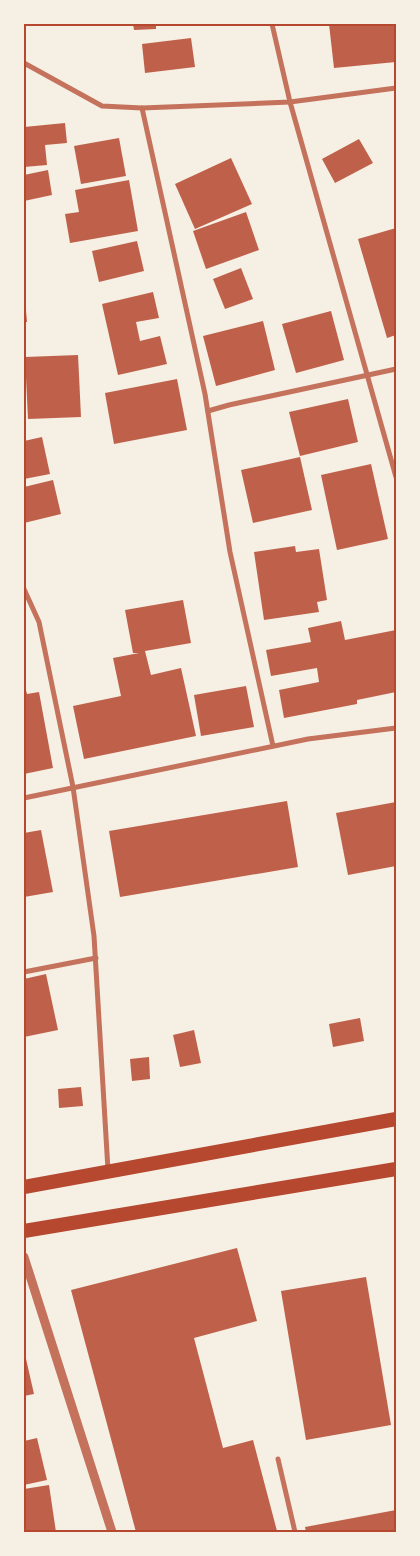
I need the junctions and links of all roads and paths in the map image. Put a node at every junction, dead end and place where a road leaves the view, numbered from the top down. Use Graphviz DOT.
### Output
graph roads {
  1 [pos="272,24"];
  2 [pos="24,63"];
  3 [pos="396,88"];
  4 [pos="290,102"];
  5 [pos="142,108"];
  6 [pos="396,369"];
  7 [pos="367,375"];
  8 [pos="208,411"];
  9 [pos="396,477"];
  10 [pos="24,589"];
  11 [pos="396,728"];
  12 [pos="273,746"];
  13 [pos="73,787"];
  14 [pos="24,798"];
  15 [pos="96,958"];
  16 [pos="24,972"];
  17 [pos="396,1119"];
  18 [pos="396,1169"];
  19 [pos="108,1172"];
  20 [pos="24,1187"];
  21 [pos="24,1231"];
  22 [pos="24,1258"];
  23 [pos="278,1459"];
  24 [pos="112,1532"];
  25 [pos="295,1532"];
  1 -- 4 [label="street"];
  2 -- 5 [label="street"];
  3 -- 4 [label="street"];
  4 -- 5 [label="street"];
  4 -- 7 [label="street"];
  5 -- 8 [label="street"];
  6 -- 7 [label="street"];
  7 -- 8 [label="street"];
  7 -- 9 [label="street"];
  8 -- 12 [label="street"];
  10 -- 13 [label="street"];
  11 -- 12 [label="street"];
  12 -- 13 [label="street"];
  13 -- 14 [label="street"];
  13 -- 15 [label="street"];
  15 -- 16 [label="street"];
  15 -- 19 [label="street"];
  17 -- 19 [label="highway"];
  18 -- 21 [label="highway"];
  19 -- 20 [label="highway"];
  22 -- 24 [label="street"];
  23 -- 25 [label="street"];
}
